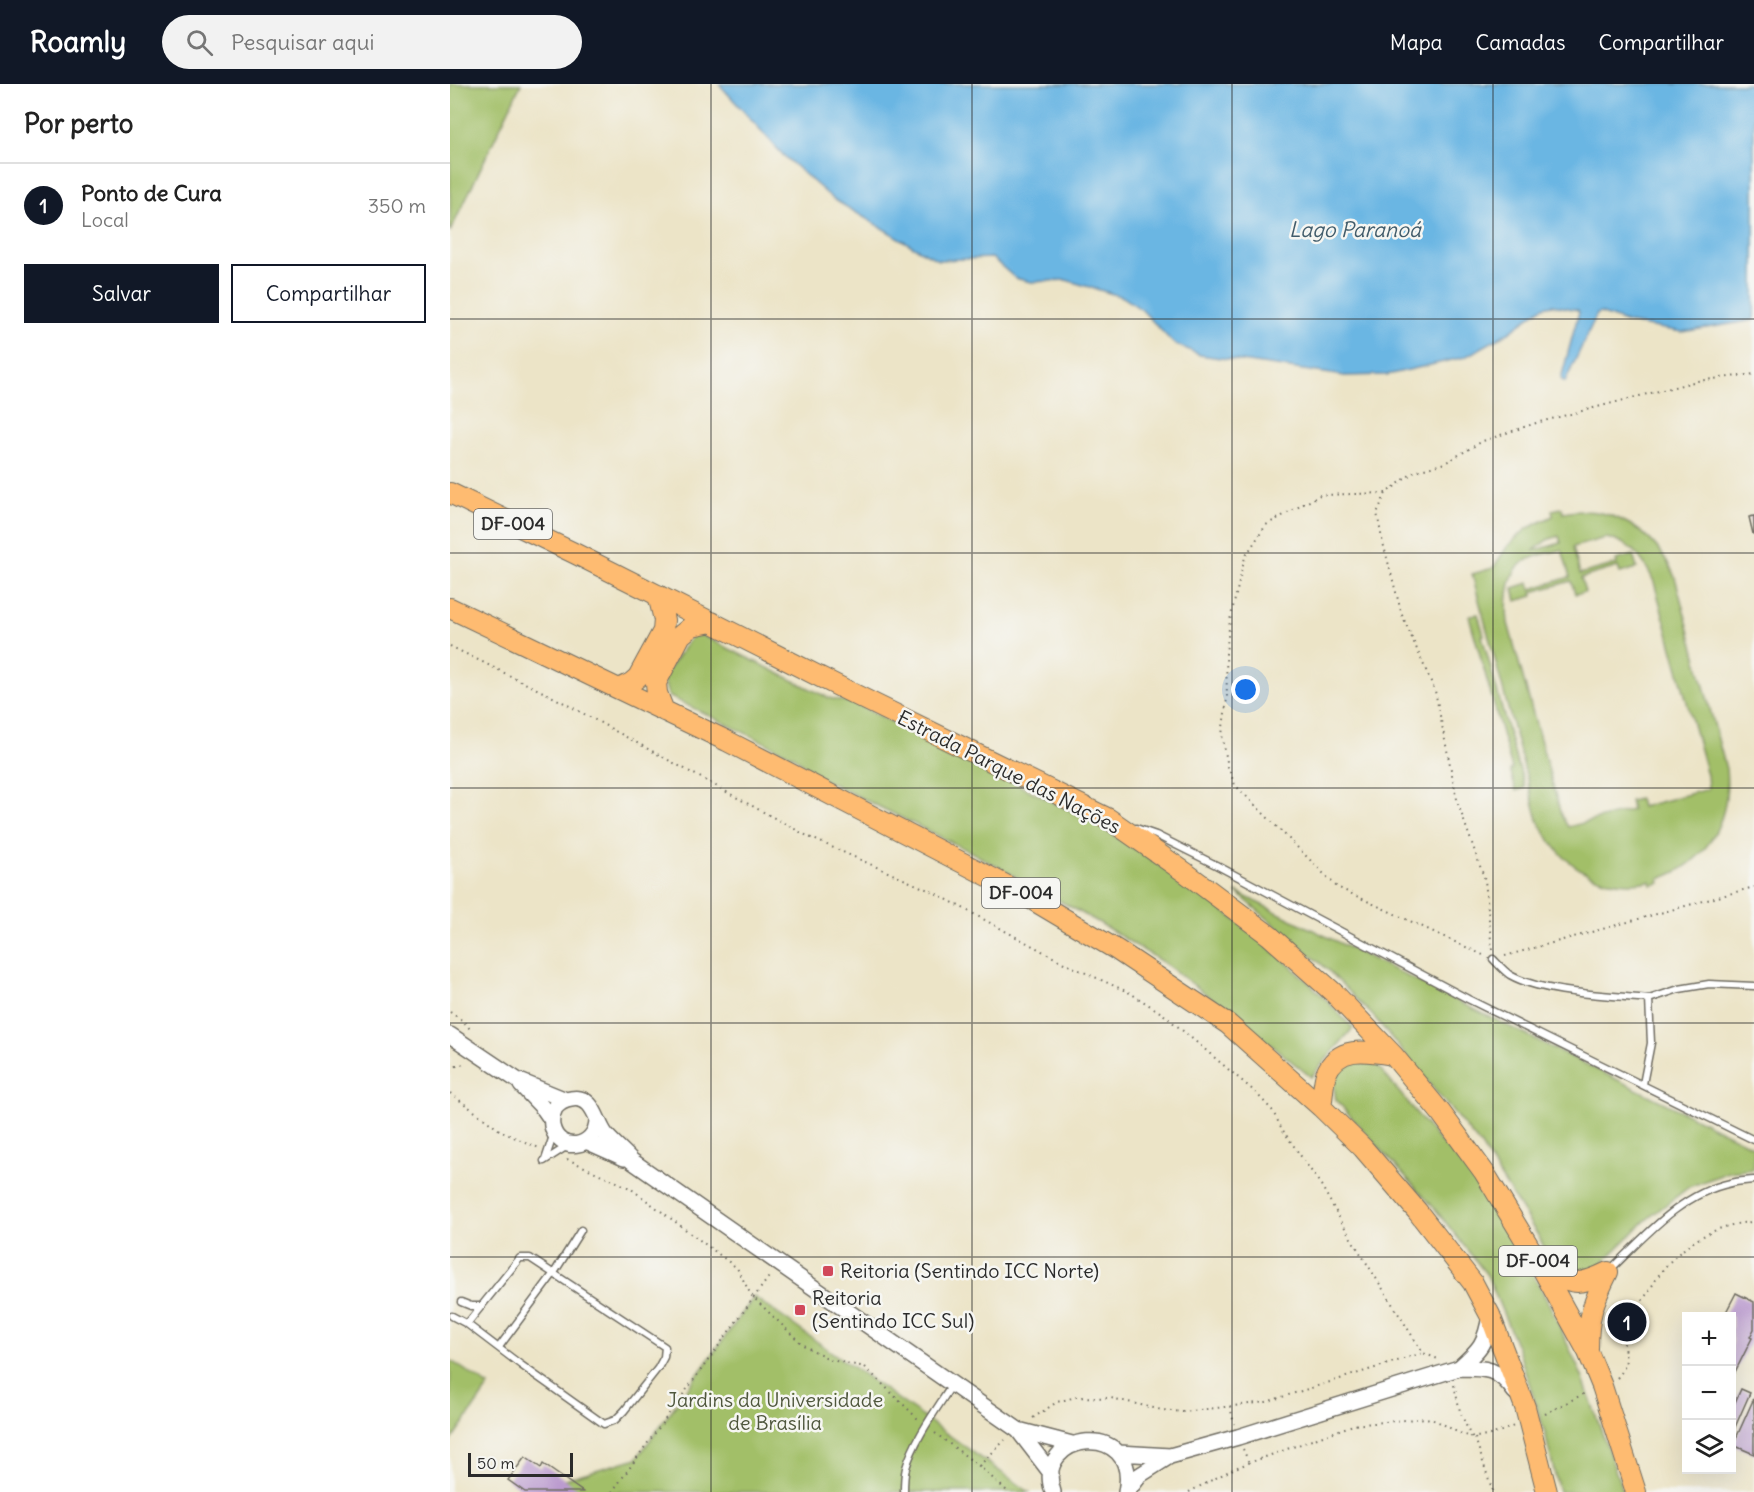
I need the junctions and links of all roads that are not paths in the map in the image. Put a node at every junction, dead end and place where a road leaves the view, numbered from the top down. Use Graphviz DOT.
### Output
graph roads {
  1 [pos="450,493"];
  2 [pos="658,594"];
  3 [pos="450,608"];
  4 [pos="712,622"];
  5 [pos="619,689"];
  6 [pos="664,711"];
  7 [pos="1109,819"];
  8 [pos="1493,959"];
  9 [pos="1754,986"];
  10 [pos="1649,999"];
  11 [pos="450,1035"];
  12 [pos="1394,1055"];
  13 [pos="516,1080"];
  14 [pos="1643,1084"];
  15 [pos="566,1100"];
  16 [pos="1321,1107"];
  17 [pos="597,1120"];
  18 [pos="552,1126"];
  19 [pos="1754,1140"];
  20 [pos="586,1142"];
  21 [pos="565,1150"];
  22 [pos="632,1161"];
  23 [pos="1754,1180"];
  24 [pos="581,1230"];
  25 [pos="1539,1263"];
  26 [pos="1608,1272"];
  27 [pos="554,1273"];
  28 [pos="461,1302"];
  29 [pos="482,1306"];
  30 [pos="1490,1315"];
  31 [pos="452,1317"];
  32 [pos="467,1324"];
  33 [pos="500,1347"];
  34 [pos="1588,1352"];
  35 [pos="1456,1369"];
  36 [pos="952,1384"];
  37 [pos="1528,1416"];
  38 [pos="1018,1430"];
  39 [pos="1072,1444"];
  40 [pos="1119,1453"];
  41 [pos="1170,1456"];
  42 [pos="1051,1473"];
  43 [pos="904,1492"];
  44 [pos="1053,1492"];
  45 [pos="1126,1492"];
  46 [pos="1547,1492"];
  47 [pos="1636,1492"];
  1 -- 2 [label="highway, Estrada Parque das Nações / DF-004"];
  2 -- 4 [label="highway, Estrada Parque das Nações / DF-004"];
  2 -- 5 [label="highway"];
  3 -- 5 [label="highway, DF-004"];
  4 -- 6 [label="highway"];
  4 -- 7 [label="highway, Estrada Parque das Nações / DF-004"];
  5 -- 6 [label="highway, DF-004"];
  6 -- 16 [label="highway, DF-004"];
  7 -- 12 [label="highway, Estrada Parque das Nações / DF-004"];
  7 -- 14 [label="lane"];
  8 -- 10 [label="lane"];
  9 -- 10 [label="lane"];
  10 -- 14 [label="lane"];
  11 -- 13 [label="street"];
  12 -- 16 [label="highway"];
  12 -- 25 [label="highway, Estrada Parque das Nações / DF-004"];
  13 -- 15 [label="street"];
  13 -- 18 [label="street"];
  14 -- 19 [label="lane"];
  15 -- 17 [label="street"];
  15 -- 18 [label="street"];
  16 -- 30 [label="highway, DF-004"];
  17 -- 20 [label="street"];
  17 -- 22 [label="street"];
  18 -- 21 [label="street"];
  18 -- 21 [label="lane"];
  20 -- 21 [label="street"];
  20 -- 22 [label="street"];
  22 -- 36 [label="street"];
  23 -- 26 [label="lane"];
  24 -- 27 [label="lane"];
  25 -- 26 [label="highway"];
  25 -- 34 [label="highway, Estrada Parque das Nações / DF-004"];
  26 -- 34 [label="highway"];
  27 -- 29 [label="lane"];
  27 -- 33 [label="lane"];
  27 -- 33 [label="lane"];
  28 -- 29 [label="lane"];
  29 -- 32 [label="lane"];
  30 -- 35 [label="street"];
  30 -- 37 [label="highway, DF-004"];
  31 -- 32 [label="lane"];
  32 -- 33 [label="lane"];
  34 -- 47 [label="highway, Estrada Parque das Nações / DF-004"];
  35 -- 37 [label="street"];
  35 -- 41 [label="street"];
  36 -- 38 [label="street"];
  36 -- 43 [label="lane"];
  37 -- 46 [label="highway, DF-004"];
  38 -- 39 [label="street"];
  38 -- 42 [label="street"];
  39 -- 40 [label="street"];
  39 -- 42 [label="street"];
  40 -- 41 [label="street"];
  40 -- 45 [label="street"];
  41 -- 45 [label="street"];
  42 -- 44 [label="street"];
}
